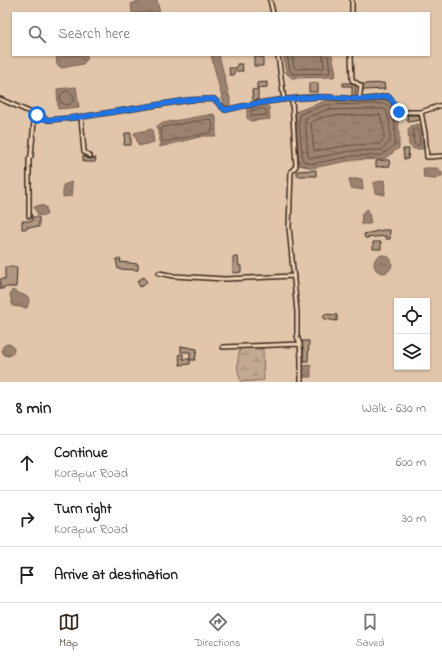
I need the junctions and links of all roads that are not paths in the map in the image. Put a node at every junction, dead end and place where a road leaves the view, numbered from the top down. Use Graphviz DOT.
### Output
graph roads {
  1 [pos="270,0"];
  2 [pos="352,0"];
  3 [pos="273,12"];
  4 [pos="352,12"];
  5 [pos="278,56"];
  6 [pos="351,56"];
  7 [pos="0,99"];
  8 [pos="284,100"];
  9 [pos="292,100"];
  10 [pos="359,100"];
  11 [pos="442,105"];
  12 [pos="421,112"];
  13 [pos="37,115"];
  14 [pos="81,117"];
  15 [pos="90,156"];
  16 [pos="442,156"];
  17 [pos="29,216"];
  18 [pos="159,273"];
  19 [pos="294,276"];
  20 [pos="300,344"];
  21 [pos="222,347"];
  22 [pos="301,382"];
  1 -- 3 [label="street"];
  2 -- 4 [label="street"];
  5 -- 8 [label="street"];
  6 -- 10 [label="street"];
  7 -- 13 [label="street"];
  8 -- 9 [label="street"];
  8 -- 14 [label="street"];
  9 -- 10 [label="street"];
  9 -- 19 [label="street"];
  10 -- 12 [label="street"];
  11 -- 12 [label="street"];
  12 -- 16 [label="street"];
  13 -- 14 [label="street"];
  13 -- 17 [label="street"];
  14 -- 15 [label="street"];
  18 -- 19 [label="street"];
  19 -- 20 [label="street"];
  20 -- 21 [label="street"];
  20 -- 22 [label="street"];
}
